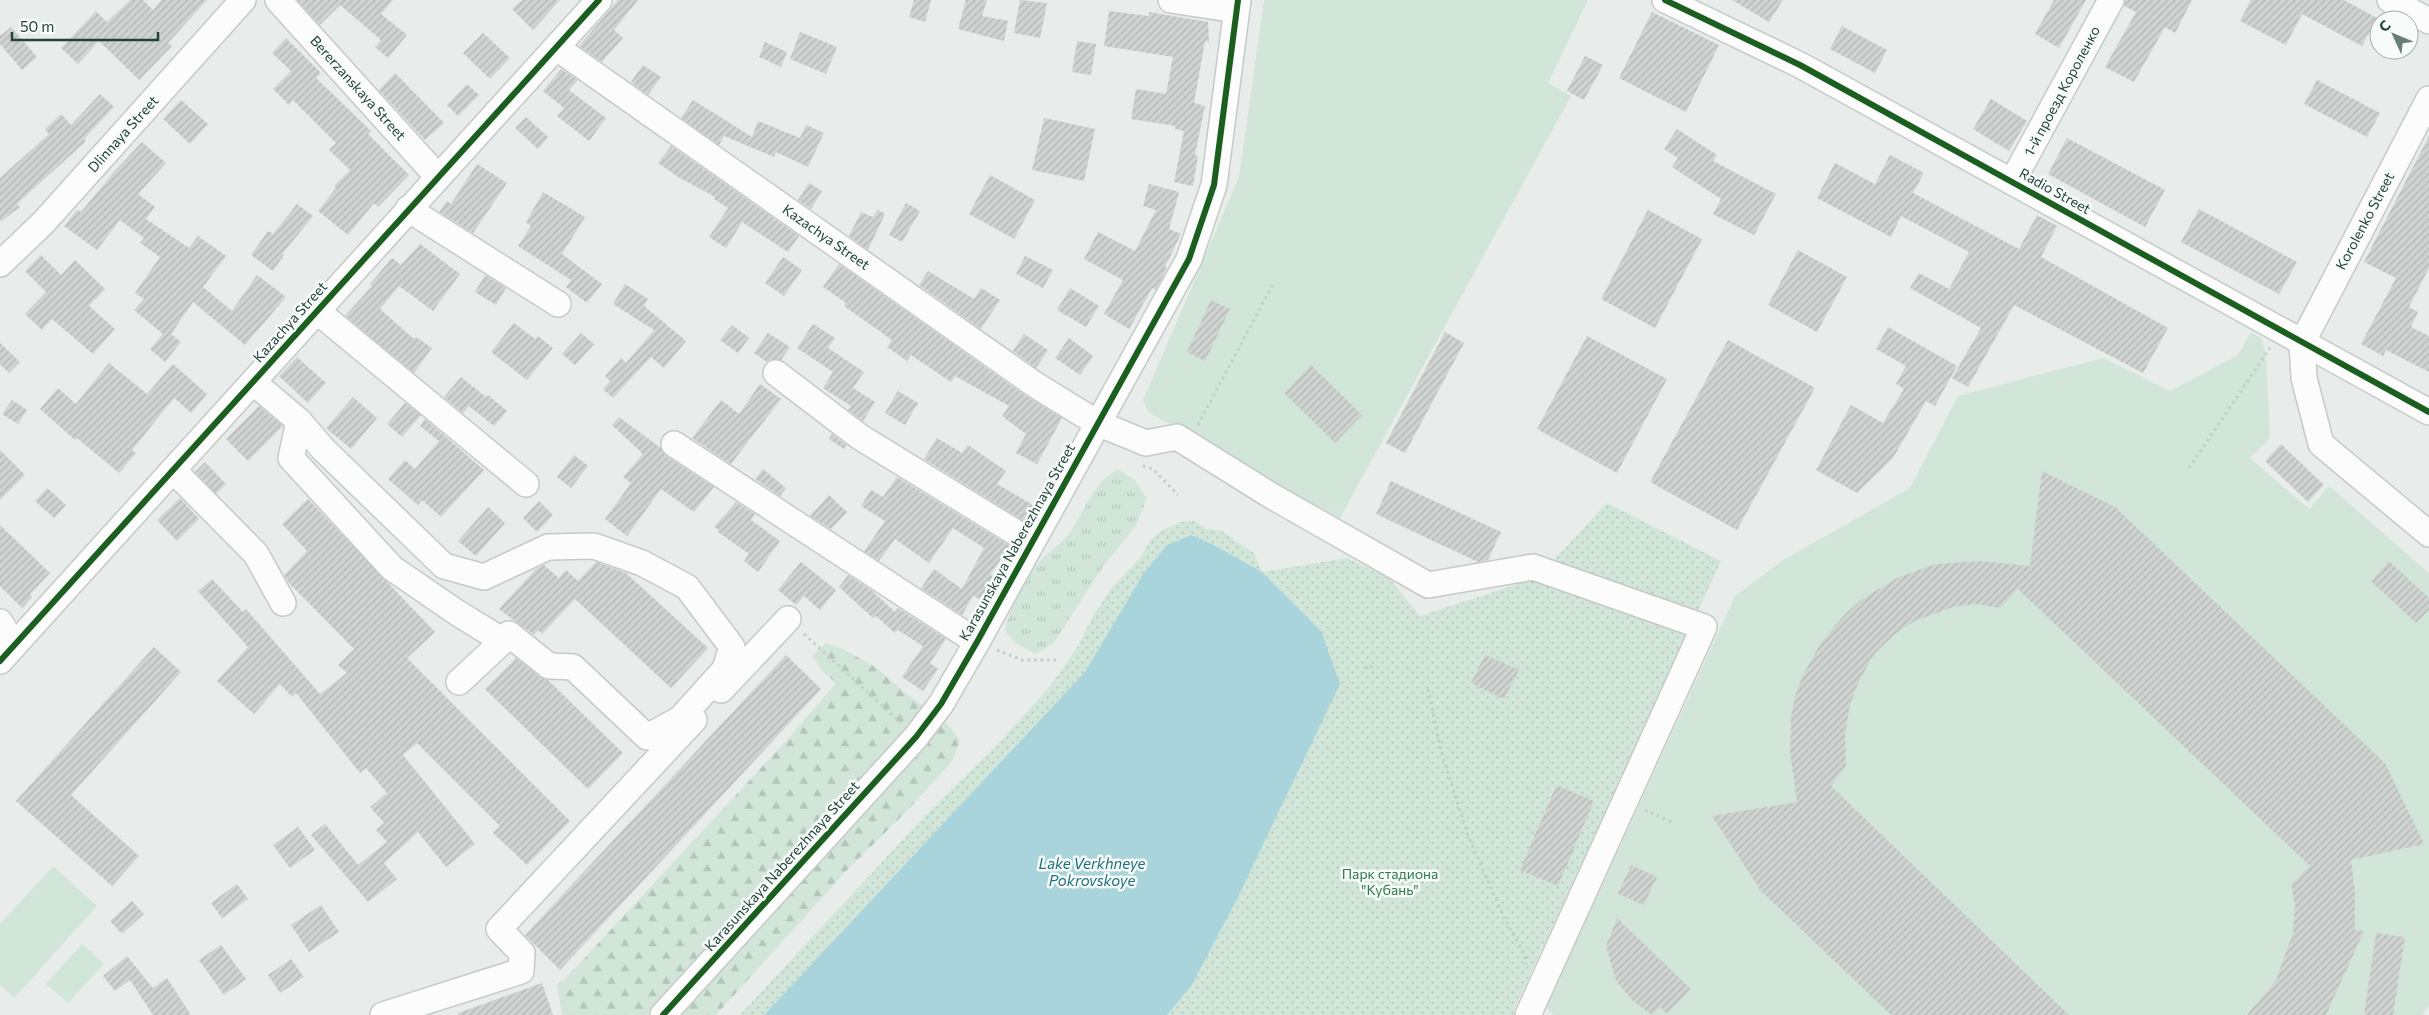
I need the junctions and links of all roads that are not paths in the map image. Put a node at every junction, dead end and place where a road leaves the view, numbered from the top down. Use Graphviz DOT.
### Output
graph roads {
  1 [pos="243,0"];
  2 [pos="278,0"];
  3 [pos="599,0"];
  4 [pos="1171,0"];
  5 [pos="2111,0"];
  6 [pos="2390,0"];
  7 [pos="1669,1"];
  8 [pos="1237,5"];
  9 [pos="2429,21"];
  10 [pos="557,48"];
  11 [pos="2429,99"];
  12 [pos="438,176"];
  13 [pos="2012,182"];
  14 [pos="408,210"];
  15 [pos="0,264"];
  16 [pos="558,304"];
  17 [pos="317,311"];
  18 [pos="2291,337"];
  19 [pos="776,373"];
  20 [pos="253,382"];
  21 [pos="2429,412"];
  22 [pos="299,421"];
  23 [pos="1097,423"];
  24 [pos="674,444"];
  25 [pos="173,470"];
  26 [pos="526,484"];
  27 [pos="2429,534"];
  28 [pos="1031,542"];
  29 [pos="471,575"];
  30 [pos="283,603"];
  31 [pos="456,612"];
  32 [pos="788,619"];
  33 [pos="0,622"];
  34 [pos="503,641"];
  35 [pos="977,642"];
  36 [pos="7,653"];
  37 [pos="459,682"];
  38 [pos="383,1015"];
  39 [pos="663,1015"];
  40 [pos="1528,1015"];
  1 -- 15 [label="street, Dlinnaya Street"];
  2 -- 12 [label="street, Bererzanskaya Street"];
  3 -- 10 [label="street, Kazachya Street"];
  4 -- 8 [label="street"];
  5 -- 13 [label="street, 1-й проезд Короленко"];
  6 -- 9 [label="street"];
  7 -- 13 [label="street, Radio Street"];
  8 -- 23 [label="street, Karasunskaya Naberezhnaya Street"];
  10 -- 12 [label="street, Kazachya Street"];
  10 -- 23 [label="street, Kazachya Street"];
  11 -- 18 [label="street, Korolenko Street"];
  12 -- 14 [label="street, Kazachya Street"];
  13 -- 18 [label="street, Radio Street"];
  14 -- 16 [label="street"];
  14 -- 17 [label="street, Kazachya Street"];
  17 -- 20 [label="street, Kazachya Street"];
  17 -- 26 [label="street"];
  18 -- 21 [label="street, Radio Street"];
  18 -- 27 [label="street"];
  19 -- 28 [label="street"];
  20 -- 22 [label="street"];
  20 -- 25 [label="street, Kazachya Street"];
  22 -- 29 [label="street"];
  22 -- 31 [label="street"];
  23 -- 28 [label="street, Karasunskaya Naberezhnaya Street"];
  23 -- 40 [label="street, Kazachya Street"];
  24 -- 35 [label="street"];
  25 -- 30 [label="street"];
  25 -- 36 [label="street, Kazachya Street"];
  28 -- 35 [label="street, Karasunskaya Naberezhnaya Street"];
  29 -- 31 [label="street"];
  29 -- 34 [label="street"];
  31 -- 34 [label="street"];
  32 -- 38 [label="street"];
  33 -- 36 [label="street"];
  34 -- 37 [label="street"];
  35 -- 39 [label="street, Karasunskaya Naberezhnaya Street"];
}
